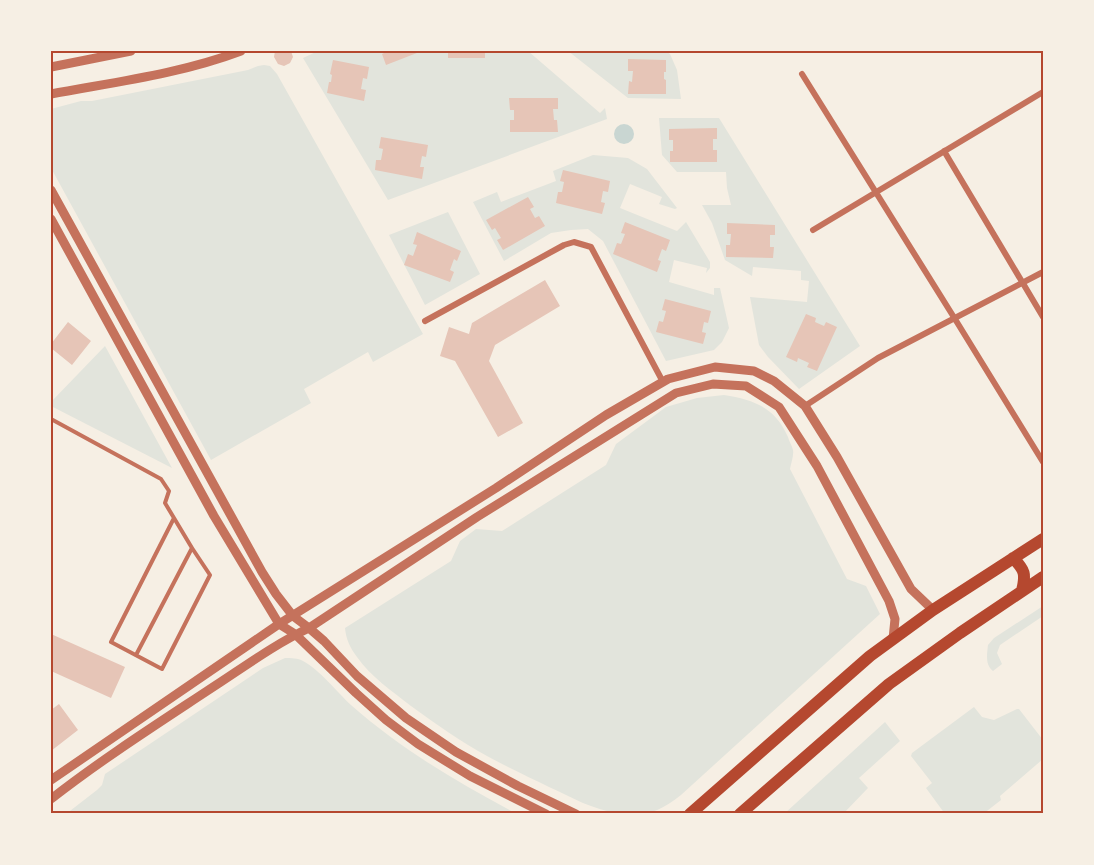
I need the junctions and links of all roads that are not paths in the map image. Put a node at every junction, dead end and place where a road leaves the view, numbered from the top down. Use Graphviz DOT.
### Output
graph roads {
  1 [pos="131,51"];
  2 [pos="241,51"];
  3 [pos="51,68"];
  4 [pos="802,74"];
  5 [pos="1043,92"];
  6 [pos="51,94"];
  7 [pos="944,151"];
  8 [pos="51,190"];
  9 [pos="876,193"];
  10 [pos="51,219"];
  11 [pos="813,230"];
  12 [pos="1043,272"];
  13 [pos="1023,283"];
  14 [pos="1043,317"];
  15 [pos="955,318"];
  16 [pos="425,321"];
  17 [pos="663,382"];
  18 [pos="805,406"];
  19 [pos="51,419"];
  20 [pos="1043,462"];
  21 [pos="174,518"];
  22 [pos="1043,538"];
  23 [pos="192,548"];
  24 [pos="1013,558"];
  25 [pos="1043,577"];
  26 [pos="1022,591"];
  27 [pos="933,610"];
  28 [pos="293,616"];
  29 [pos="279,624"];
  30 [pos="309,627"];
  31 [pos="295,634"];
  32 [pos="893,639"];
  33 [pos="136,655"];
  34 [pos="51,780"];
  35 [pos="51,799"];
  36 [pos="546,814"];
  37 [pos="576,814"];
  38 [pos="690,814"];
  39 [pos="740,814"];
  1 -- 3 [label="street"];
  2 -- 6 [label="street"];
  4 -- 9 [label="street"];
  5 -- 7 [label="street"];
  7 -- 9 [label="street"];
  7 -- 13 [label="street"];
  8 -- 28 [label="street"];
  9 -- 11 [label="street"];
  9 -- 15 [label="street"];
  10 -- 29 [label="street"];
  12 -- 13 [label="street"];
  13 -- 14 [label="street"];
  13 -- 15 [label="street"];
  15 -- 18 [label="street"];
  15 -- 20 [label="street"];
  16 -- 17 [label="street"];
  17 -- 18 [label="street"];
  17 -- 28 [label="street"];
  18 -- 27 [label="street"];
  19 -- 21 [label="lane"];
  21 -- 23 [label="lane"];
  21 -- 33 [label="lane"];
  22 -- 24 [label="main road"];
  23 -- 33 [label="lane"];
  23 -- 33 [label="lane"];
  24 -- 26 [label="main road"];
  24 -- 27 [label="main road"];
  25 -- 26 [label="main road"];
  26 -- 39 [label="main road"];
  27 -- 32 [label="main road"];
  28 -- 29 [label="street"];
  28 -- 30 [label="street"];
  29 -- 31 [label="street"];
  29 -- 34 [label="street"];
  30 -- 31 [label="street"];
  30 -- 32 [label="street"];
  30 -- 37 [label="street"];
  31 -- 35 [label="street"];
  31 -- 36 [label="street"];
  32 -- 38 [label="main road"];
}
